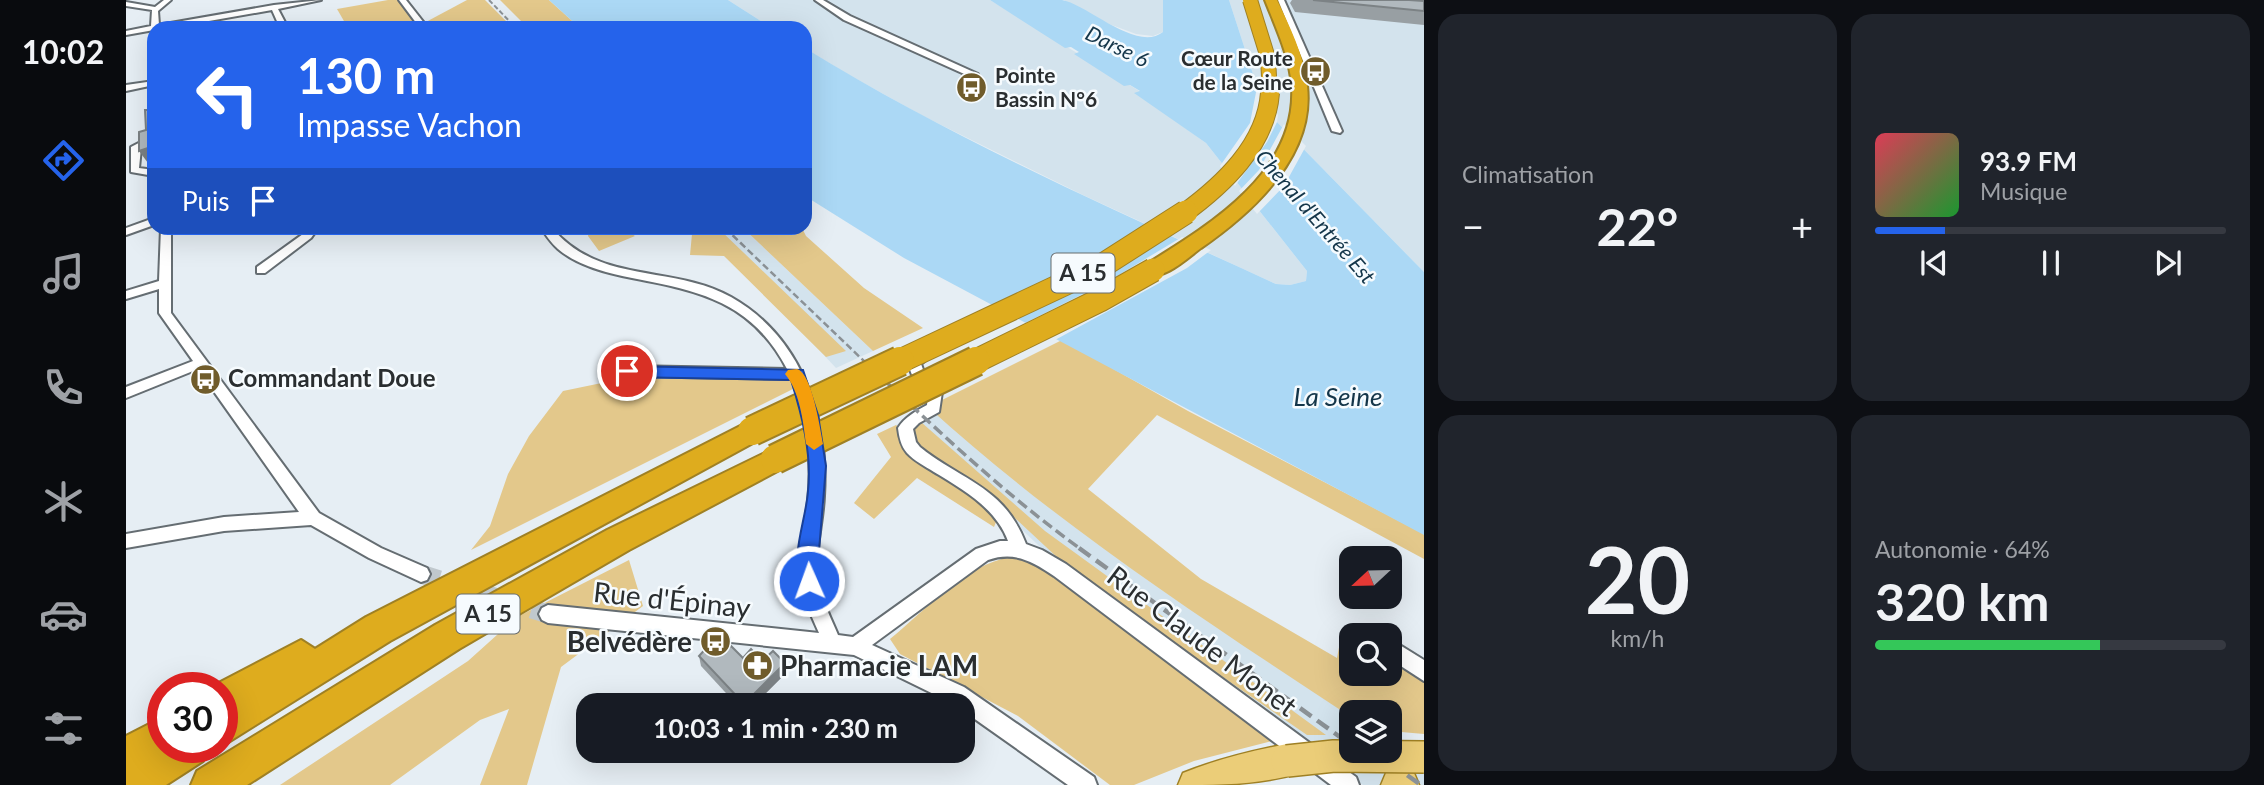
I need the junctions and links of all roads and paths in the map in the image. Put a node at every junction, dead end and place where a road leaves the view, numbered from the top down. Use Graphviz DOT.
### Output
graph roads {
  1 [pos="168,0"];
  2 [pos="247,0"];
  3 [pos="318,0"];
  4 [pos="402,0"];
  5 [pos="818,0"];
  6 [pos="1250,0"];
  7 [pos="1271,0"];
  8 [pos="1281,0"];
  9 [pos="126,4"];
  10 [pos="274,8"];
  11 [pos="156,9"];
  12 [pos="250,12"];
  13 [pos="155,21"];
  14 [pos="197,21"];
  15 [pos="280,21"];
  16 [pos="418,21"];
  17 [pos="147,29"];
  18 [pos="126,33"];
  19 [pos="977,81"];
  20 [pos="147,84"];
  21 [pos="126,88"];
  22 [pos="1337,131"];
  23 [pos="147,142"];
  24 [pos="130,166"];
  25 [pos="147,171"];
  26 [pos="147,224"];
  27 [pos="126,232"];
  28 [pos="166,235"];
  29 [pos="308,235"];
  30 [pos="552,235"];
  31 [pos="261,270"];
  32 [pos="167,283"];
  33 [pos="126,295"];
  34 [pos="965,315"];
  35 [pos="201,363"];
  36 [pos="627,371"];
  37 [pos="797,374"];
  38 [pos="126,393"];
  39 [pos="313,518"];
  40 [pos="126,541"];
  41 [pos="1019,549"];
  42 [pos="421,574"];
  43 [pos="548,614"];
  44 [pos="378,629"];
  45 [pos="832,644"];
  46 [pos="855,646"];
  47 [pos="1402,656"];
  48 [pos="1424,670"];
  49 [pos="238,692"];
  50 [pos="238,717"];
  51 [pos="147,746"];
  52 [pos="1424,757"];
  53 [pos="126,758"];
  54 [pos="164,763"];
  55 [pos="130,785"];
  56 [pos="211,785"];
  57 [pos="1086,785"];
  58 [pos="1195,785"];
  59 [pos="1348,785"];
  1 -- 11 [label="street"];
  2 -- 12 [label="street"];
  3 -- 10 [label="street"];
  4 -- 16 [label="street"];
  5 -- 19 [label="street"];
  6 -- 44 [label="highway, A 15, bridge"];
  7 -- 56 [label="highway, A 15, bridge"];
  8 -- 22 [label="street"];
  9 -- 11 [label="street"];
  10 -- 12 [label="street"];
  10 -- 15 [label="street"];
  11 -- 13 [label="street"];
  12 -- 14 [label="street"];
  17 -- 18 [label="street"];
  20 -- 21 [label="street"];
  23 -- 24 [label="street"];
  24 -- 25 [label="street"];
  26 -- 27 [label="street"];
  28 -- 32 [label="street"];
  29 -- 31 [label="street"];
  30 -- 37 [label="street"];
  32 -- 33 [label="street"];
  32 -- 35 [label="street"];
  34 -- 41 [label="street"];
  35 -- 38 [label="street"];
  35 -- 39 [label="street"];
  36 -- 37 [label="street"];
  37 -- 45 [label="street"];
  39 -- 40 [label="street"];
  39 -- 42 [label="street"];
  41 -- 46 [label="street"];
  41 -- 59 [label="street, Rue Claude Monet"];
  43 -- 45 [label="street, Rue d'Épinay"];
  44 -- 49 [label="highway"];
  44 -- 50 [label="highway, A 15"];
  45 -- 46 [label="street, Rue d'Épinay"];
  46 -- 57 [label="street, Rue d'Épinay"];
  47 -- 48 [label="street"];
  51 -- 53 [label="highway"];
  52 -- 58 [label="main road, bridge"];
  54 -- 55 [label="highway"];
}
